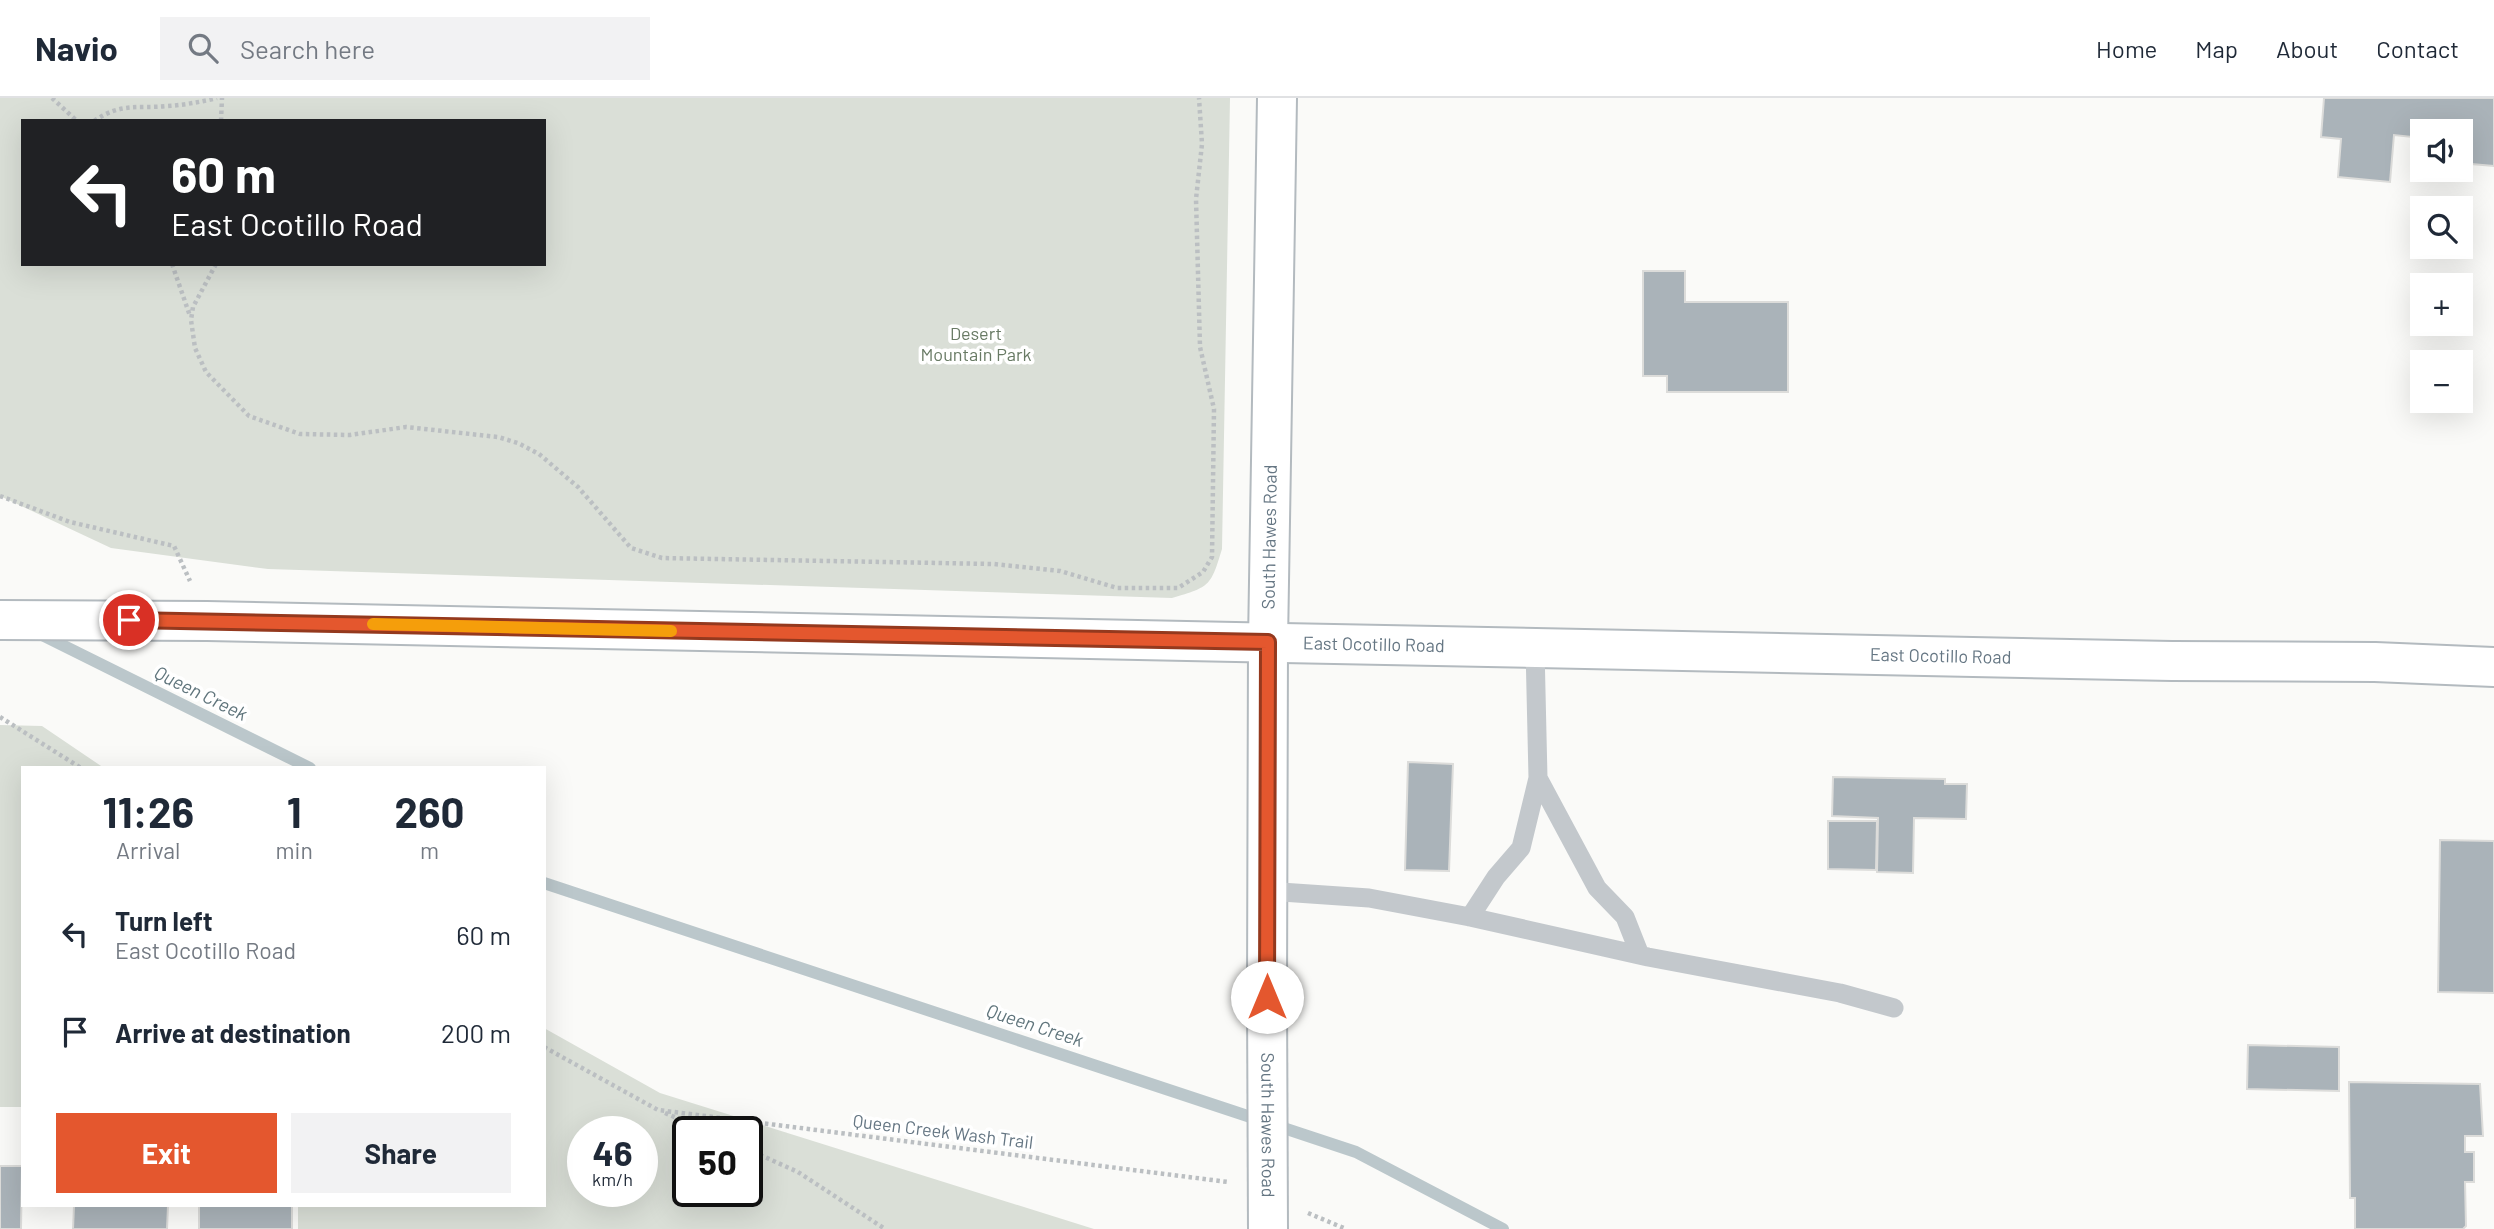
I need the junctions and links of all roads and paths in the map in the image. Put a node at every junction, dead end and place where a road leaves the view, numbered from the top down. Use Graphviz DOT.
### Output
graph roads {
  1 [pos="52,98"];
  2 [pos="219,98"];
  3 [pos="1199,98"];
  4 [pos="1277,98"];
  5 [pos="75,119"];
  6 [pos="97,119"];
  7 [pos="221,119"];
  8 [pos="173,266"];
  9 [pos="215,266"];
  10 [pos="191,320"];
  11 [pos="0,496"];
  12 [pos="0,620"];
  13 [pos="207,621"];
  14 [pos="1268,642"];
  15 [pos="1535,648"];
  16 [pos="2494,667"];
  17 [pos="0,717"];
  18 [pos="78,766"];
  19 [pos="1538,778"];
  20 [pos="1267,891"];
  21 [pos="1470,917"];
  22 [pos="1640,955"];
  23 [pos="1894,1008"];
  24 [pos="546,1048"];
  25 [pos="658,1110"];
  26 [pos="672,1116"];
  27 [pos="763,1157"];
  28 [pos="1234,1183"];
  29 [pos="1282,1219"];
  30 [pos="885,1229"];
  31 [pos="1346,1229"];
  1 -- 5 [label="path"];
  2 -- 6 [label="path"];
  2 -- 7 [label="path"];
  3 -- 10 [label="path"];
  4 -- 14 [label="main road, South Hawes Road"];
  8 -- 10 [label="path"];
  9 -- 10 [label="path"];
  11 -- 13 [label="path"];
  12 -- 13 [label="main road, East Ocotillo Road"];
  13 -- 14 [label="main road, East Ocotillo Road"];
  14 -- 15 [label="main road, East Ocotillo Road"];
  14 -- 20 [label="main road, South Hawes Road"];
  15 -- 16 [label="main road, East Ocotillo Road"];
  15 -- 19 [label="lane"];
  17 -- 18 [label="path"];
  19 -- 21 [label="lane"];
  19 -- 22 [label="lane"];
  20 -- 21 [label="lane"];
  20 -- 29 [label="main road, South Hawes Road, bridge"];
  21 -- 22 [label="lane"];
  22 -- 23 [label="lane"];
  24 -- 25 [label="path, Queen Creek Wash Trail"];
  25 -- 26 [label="path"];
  25 -- 28 [label="path, Queen Creek Wash Trail"];
  27 -- 30 [label="path"];
  29 -- 31 [label="path"];
}
